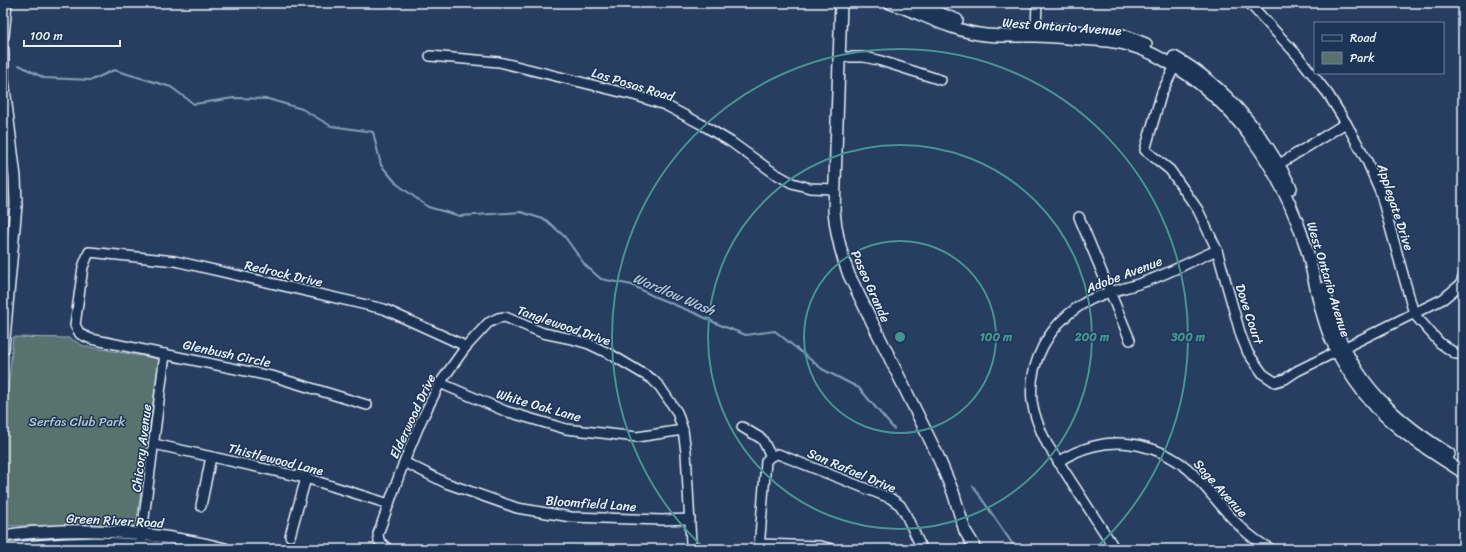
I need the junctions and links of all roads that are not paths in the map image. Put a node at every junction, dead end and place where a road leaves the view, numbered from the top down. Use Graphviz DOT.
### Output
graph roads {
  1 [pos="6,3"];
  2 [pos="841,3"];
  3 [pos="890,3"];
  4 [pos="912,3"];
  5 [pos="1037,3"];
  6 [pos="1249,3"];
  7 [pos="1037,32"];
  8 [pos="3,36"];
  9 [pos="3,50"];
  10 [pos="430,56"];
  11 [pos="838,57"];
  12 [pos="1176,63"];
  13 [pos="941,80"];
  14 [pos="1346,123"];
  15 [pos="1275,167"];
  16 [pos="834,189"];
  17 [pos="1079,217"];
  18 [pos="1216,250"];
  19 [pos="89,252"];
  20 [pos="1463,278"];
  21 [pos="1110,292"];
  22 [pos="1414,314"];
  23 [pos="498,318"];
  24 [pos="1130,340"];
  25 [pos="465,348"];
  26 [pos="3,349"];
  27 [pos="1341,350"];
  28 [pos="166,354"];
  29 [pos="1456,354"];
  30 [pos="440,383"];
  31 [pos="367,405"];
  32 [pos="742,427"];
  33 [pos="683,430"];
  34 [pos="154,444"];
  35 [pos="771,456"];
  36 [pos="211,457"];
  37 [pos="404,462"];
  38 [pos="1058,462"];
  39 [pos="1463,463"];
  40 [pos="1463,472"];
  41 [pos="306,478"];
  42 [pos="389,504"];
  43 [pos="200,506"];
  44 [pos="690,519"];
  45 [pos="142,533"];
  46 [pos="3,536"];
  47 [pos="290,536"];
  48 [pos="968,537"];
  49 [pos="141,545"];
  50 [pos="760,546"];
  51 [pos="3,549"];
  52 [pos="169,549"];
  53 [pos="225,549"];
  54 [pos="388,549"];
  55 [pos="690,549"];
  56 [pos="832,549"];
  57 [pos="922,549"];
  58 [pos="967,549"];
  59 [pos="974,549"];
  60 [pos="1115,549"];
  61 [pos="1271,549"];
  1 -- 8 [label="main road"];
  2 -- 11 [label="main road, Paseo Grande"];
  3 -- 7 [label="main road, West Ontario Avenue"];
  4 -- 7 [label="main road, West Ontario Avenue"];
  5 -- 7 [label="street"];
  6 -- 14 [label="street, Applegate Drive"];
  7 -- 12 [label="main road, West Ontario Avenue"];
  9 -- 26 [label="main road"];
  10 -- 16 [label="street, Las Posas Road"];
  11 -- 13 [label="street"];
  11 -- 16 [label="main road, Paseo Grande"];
  12 -- 15 [label="main road, West Ontario Avenue"];
  12 -- 18 [label="street, Dove Court"];
  14 -- 15 [label="street"];
  14 -- 22 [label="street, Applegate Drive"];
  15 -- 27 [label="main road, West Ontario Avenue"];
  16 -- 48 [label="main road, Paseo Grande"];
  17 -- 21 [label="street"];
  18 -- 21 [label="street, Adobe Avenue"];
  18 -- 27 [label="street, Dove Court"];
  19 -- 25 [label="street, Redrock Drive"];
  19 -- 28 [label="street, Glenbush Circle"];
  20 -- 22 [label="street, Dove Court"];
  21 -- 24 [label="street"];
  21 -- 38 [label="street, Adobe Avenue"];
  22 -- 27 [label="street, Dove Court"];
  22 -- 29 [label="street"];
  23 -- 25 [label="street, Elderwood Drive"];
  23 -- 33 [label="street, Tanglewood Drive"];
  25 -- 30 [label="street, Elderwood Drive"];
  27 -- 39 [label="main road, West Ontario Avenue"];
  27 -- 40 [label="main road, West Ontario Avenue"];
  28 -- 31 [label="street, Glenbush Circle"];
  28 -- 34 [label="street, Chicory Avenue"];
  30 -- 33 [label="street, White Oak Lane"];
  30 -- 37 [label="street, Elderwood Drive"];
  32 -- 35 [label="street"];
  33 -- 44 [label="street, Tanglewood Drive"];
  34 -- 36 [label="street, Thistlewood Lane"];
  34 -- 45 [label="street, Chicory Avenue"];
  35 -- 50 [label="street"];
  35 -- 57 [label="street, San Rafael Drive"];
  36 -- 41 [label="street, Thistlewood Lane"];
  36 -- 43 [label="street"];
  37 -- 42 [label="street, Elderwood Drive"];
  37 -- 44 [label="street, Bloomfield Lane"];
  38 -- 60 [label="street, Adobe Avenue"];
  38 -- 61 [label="street, Sage Avenue"];
  41 -- 42 [label="street, Thistlewood Lane"];
  41 -- 47 [label="street"];
  42 -- 54 [label="street, Elderwood Drive"];
  44 -- 55 [label="street, Tanglewood Drive"];
  45 -- 46 [label="main road, Green River Road"];
  45 -- 49 [label="street, Chicory Avenue"];
  45 -- 53 [label="main road, Green River Road"];
  48 -- 58 [label="main road, Paseo Grande"];
  48 -- 59 [label="main road, Paseo Grande"];
  49 -- 51 [label="main road, Green River Road"];
  49 -- 52 [label="main road, Green River Road"];
  50 -- 56 [label="street"];
}
